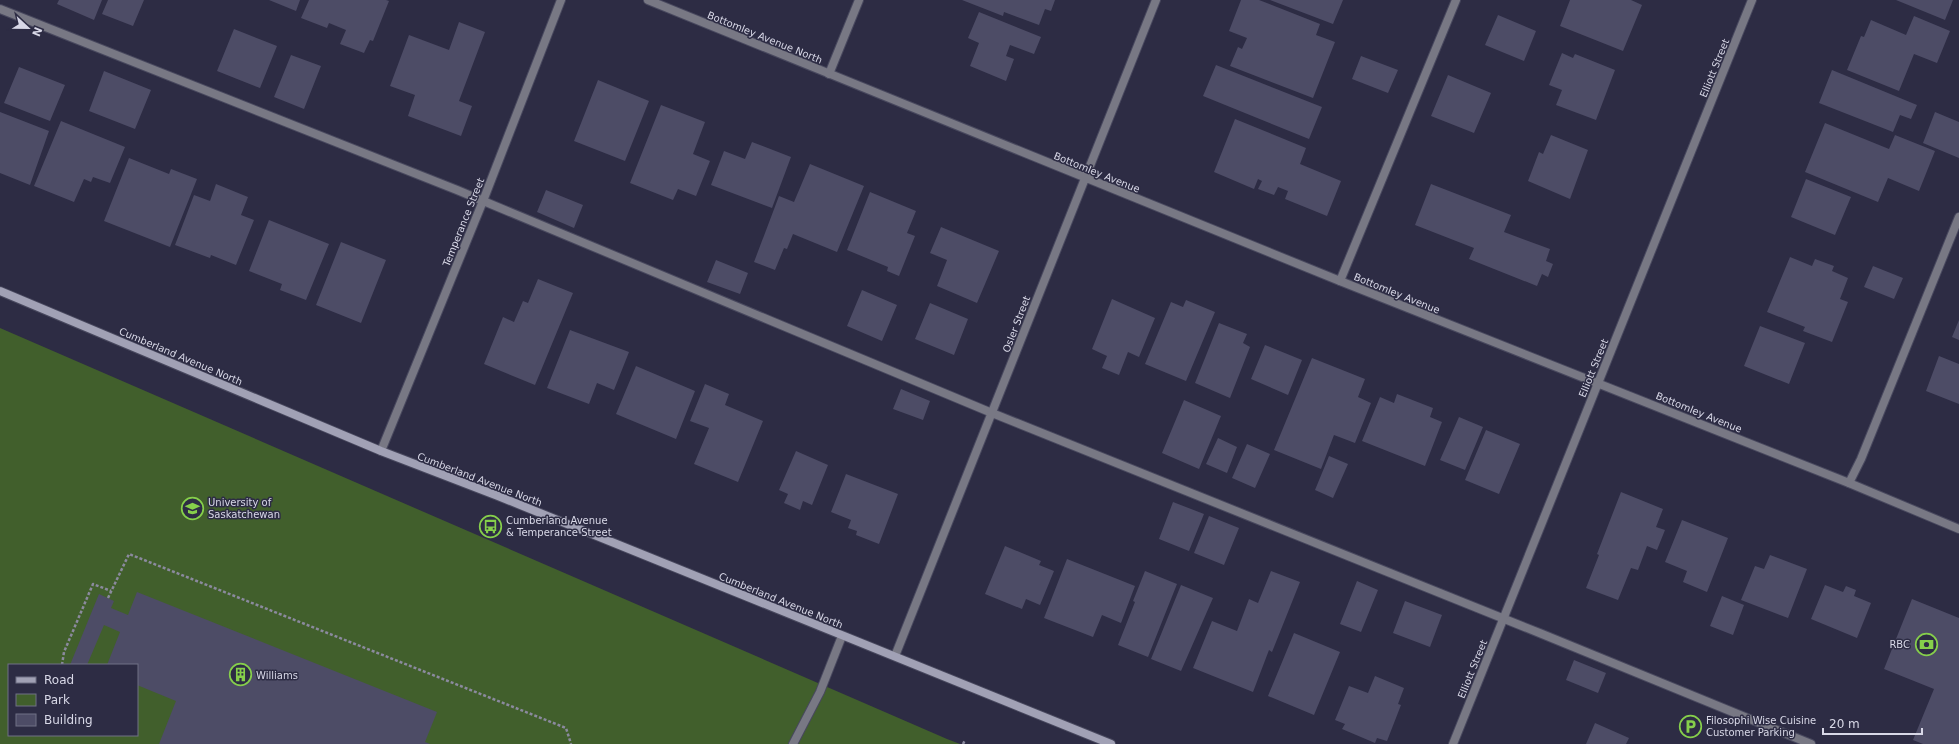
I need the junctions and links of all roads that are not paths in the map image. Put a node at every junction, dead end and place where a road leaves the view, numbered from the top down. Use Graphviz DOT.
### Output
graph roads {
  1 [pos="561,0"];
  2 [pos="648,0"];
  3 [pos="859,0"];
  4 [pos="1156,0"];
  5 [pos="1456,0"];
  6 [pos="1752,0"];
  7 [pos="0,9"];
  8 [pos="829,74"];
  9 [pos="1084,177"];
  10 [pos="483,201"];
  11 [pos="1959,218"];
  12 [pos="1340,281"];
  13 [pos="0,291"];
  14 [pos="1598,383"];
  15 [pos="992,413"];
  16 [pos="381,451"];
  17 [pos="1849,483"];
  18 [pos="1959,529"];
  19 [pos="1503,618"];
  20 [pos="842,636"];
  21 [pos="895,656"];
  22 [pos="793,744"];
  23 [pos="1111,744"];
  24 [pos="1453,744"];
  25 [pos="1811,744"];
  1 -- 10 [label="street, Temperance Street"];
  2 -- 8 [label="street, Bottomley Avenue North"];
  3 -- 8 [label="street"];
  4 -- 9 [label="street, Osler Street"];
  5 -- 12 [label="street"];
  6 -- 14 [label="street, Elliott Street"];
  7 -- 10 [label="street"];
  8 -- 9 [label="street, Bottomley Avenue"];
  9 -- 12 [label="street, Bottomley Avenue"];
  9 -- 15 [label="street, Osler Street"];
  10 -- 15 [label="street"];
  10 -- 16 [label="street, Temperance Street"];
  11 -- 17 [label="street"];
  12 -- 14 [label="street, Bottomley Avenue"];
  13 -- 16 [label="main road, Cumberland Avenue North"];
  14 -- 17 [label="street, Bottomley Avenue"];
  14 -- 19 [label="street, Elliott Street"];
  15 -- 19 [label="street"];
  15 -- 21 [label="street, Osler Street"];
  16 -- 20 [label="main road, Cumberland Avenue North"];
  17 -- 18 [label="street, Bottomley Avenue"];
  19 -- 24 [label="street, Elliott Street"];
  19 -- 25 [label="street"];
  20 -- 21 [label="main road, Cumberland Avenue North"];
  20 -- 22 [label="street"];
  21 -- 23 [label="main road, Cumberland Avenue North"];
}
